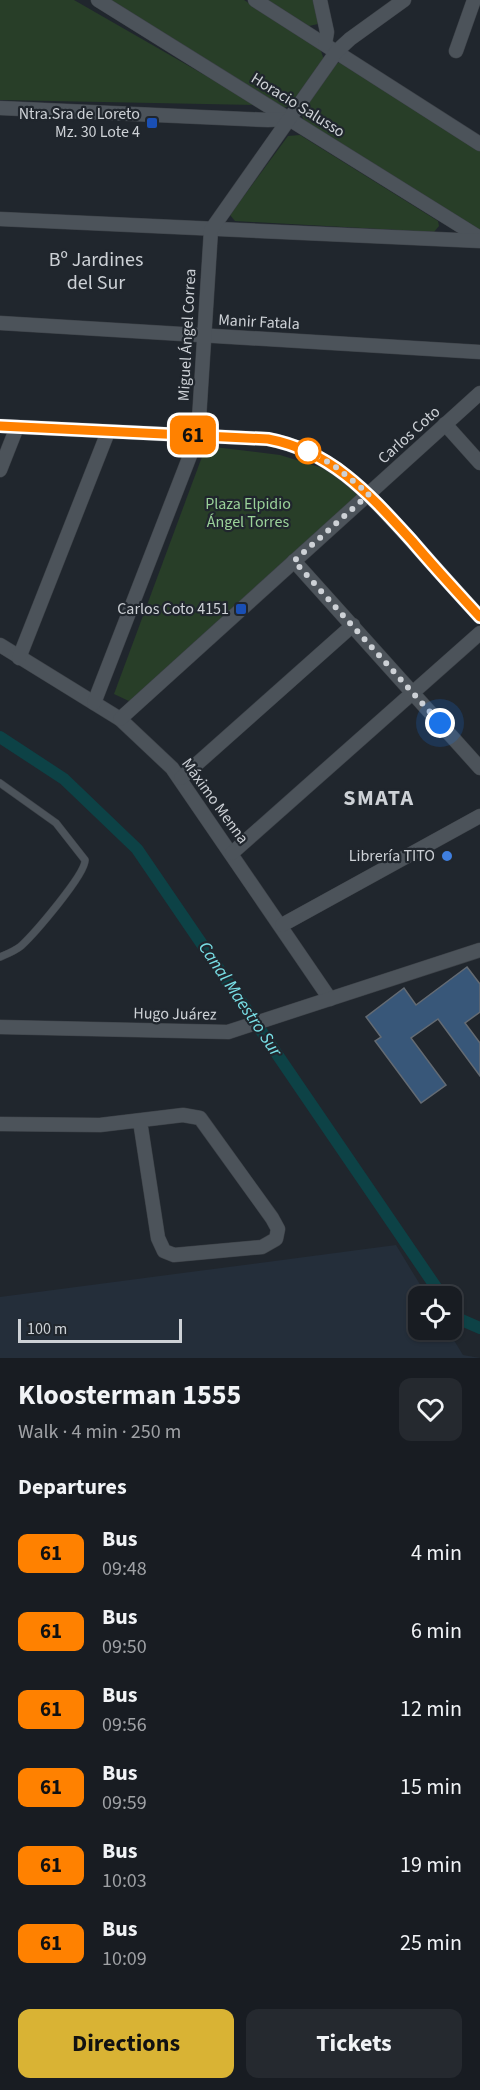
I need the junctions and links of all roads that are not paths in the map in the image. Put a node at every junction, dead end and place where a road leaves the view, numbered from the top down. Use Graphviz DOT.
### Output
graph roads {
  1 [pos="98,0"];
  2 [pos="255,0"];
  3 [pos="320,0"];
  4 [pos="404,0"];
  5 [pos="474,0"];
  6 [pos="331,48"];
  7 [pos="456,51"];
  8 [pos="0,108"];
  9 [pos="290,119"];
  10 [pos="480,144"];
  11 [pos="0,219"];
  12 [pos="211,230"];
  13 [pos="480,240"];
  14 [pos="0,324"];
  15 [pos="203,335"];
  16 [pos="480,352"];
  17 [pos="480,393"];
  18 [pos="445,424"];
  19 [pos="0,426"];
  20 [pos="17,427"];
  21 [pos="108,432"];
  22 [pos="198,435"];
  23 [pos="480,463"];
  24 [pos="0,470"];
  25 [pos="369,494"];
  26 [pos="294,561"];
  27 [pos="480,617"];
  28 [pos="353,626"];
  29 [pos="480,633"];
  30 [pos="0,645"];
  31 [pos="19,658"];
  32 [pos="414,692"];
  33 [pos="94,703"];
  34 [pos="120,719"];
  35 [pos="480,768"];
  36 [pos="181,778"];
  37 [pos="0,783"];
  38 [pos="480,816"];
  39 [pos="232,853"];
  40 [pos="282,925"];
  41 [pos="480,950"];
  42 [pos="0,957"];
  43 [pos="330,999"];
  44 [pos="0,1028"];
  45 [pos="140,1121"];
  46 [pos="0,1124"];
  1 -- 9 [label="street, Horacio Salusso"];
  2 -- 6 [label="street"];
  3 -- 6 [label="street"];
  4 -- 6 [label="street"];
  5 -- 7 [label="street"];
  6 -- 9 [label="street"];
  6 -- 10 [label="street"];
  8 -- 9 [label="street"];
  9 -- 12 [label="street"];
  9 -- 13 [label="street, Horacio Salusso"];
  11 -- 12 [label="street"];
  12 -- 13 [label="street"];
  12 -- 15 [label="street, Miguel Ángel Correa"];
  14 -- 15 [label="street, Manir Fatala"];
  15 -- 16 [label="street, Manir Fatala"];
  15 -- 22 [label="street, Miguel Ángel Correa"];
  17 -- 18 [label="street, Carlos Coto"];
  18 -- 23 [label="street"];
  18 -- 25 [label="street, Carlos Coto"];
  19 -- 20 [label="street"];
  20 -- 21 [label="street"];
  20 -- 24 [label="street"];
  21 -- 22 [label="street"];
  21 -- 31 [label="street"];
  22 -- 25 [label="street"];
  22 -- 33 [label="street, Miguel Ángel Correa"];
  25 -- 26 [label="street, Carlos Coto"];
  25 -- 27 [label="street"];
  26 -- 28 [label="street"];
  26 -- 34 [label="street, Carlos Coto"];
  28 -- 32 [label="street"];
  28 -- 36 [label="street"];
  29 -- 32 [label="street"];
  30 -- 31 [label="street, Máximo Menna"];
  31 -- 33 [label="street, Máximo Menna"];
  32 -- 35 [label="street"];
  32 -- 39 [label="street"];
  33 -- 34 [label="street, Máximo Menna"];
  34 -- 36 [label="street, Máximo Menna"];
  36 -- 39 [label="street, Máximo Menna"];
  37 -- 42 [label="lane"];
  38 -- 40 [label="street"];
  39 -- 40 [label="street, Máximo Menna"];
  40 -- 43 [label="street, Máximo Menna"];
  41 -- 43 [label="street, Hugo Juárez"];
  43 -- 44 [label="street, Hugo Juárez"];
  45 -- 45 [label="street"];
  45 -- 46 [label="street"];
}
